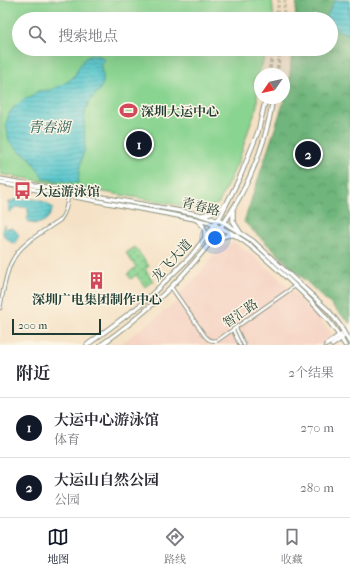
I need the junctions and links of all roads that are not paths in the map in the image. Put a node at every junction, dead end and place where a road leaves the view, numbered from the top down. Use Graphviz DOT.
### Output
graph roads {
  1 [pos="265,104"];
  2 [pos="272,104"];
  3 [pos="0,179"];
  4 [pos="0,183"];
  5 [pos="68,196"];
  6 [pos="228,202"];
  7 [pos="234,208"];
  8 [pos="202,215"];
  9 [pos="195,219"];
  10 [pos="218,220"];
  11 [pos="225,223"];
  12 [pos="214,224"];
  13 [pos="222,227"];
  14 [pos="240,232"];
  15 [pos="237,235"];
  16 [pos="205,238"];
  17 [pos="208,246"];
  18 [pos="295,286"];
  19 [pos="171,287"];
  20 [pos="0,308"];
  21 [pos="236,328"];
  22 [pos="233,330"];
  23 [pos="345,334"];
  24 [pos="340,337"];
  25 [pos="350,343"];
  26 [pos="105,344"];
  27 [pos="87,345"];
  28 [pos="101,345"];
  29 [pos="240,345"];
  30 [pos="244,345"];
  31 [pos="326,345"];
  32 [pos="332,345"];
  33 [pos="345,345"];
  1 -- 6 [label="street, 龙飞大道"];
  2 -- 7 [label="street, 龙飞大道"];
  3 -- 8 [label="street, 青春路"];
  4 -- 5 [label="street, 青春路"];
  5 -- 9 [label="street, 青春路"];
  5 -- 20 [label="street"];
  6 -- 8 [label="street"];
  6 -- 10 [label="street, 龙飞大道"];
  7 -- 11 [label="street, 龙飞大道"];
  7 -- 14 [label="street"];
  8 -- 10 [label="street, 青春路"];
  9 -- 12 [label="street, 青春路"];
  9 -- 16 [label="street"];
  10 -- 11 [label="street, 青春路"];
  10 -- 12 [label="street, 龙飞大道"];
  11 -- 13 [label="street, 龙飞大道"];
  11 -- 14 [label="street, 青春路"];
  12 -- 13 [label="street, 青春路"];
  12 -- 16 [label="street, 龙飞大道"];
  13 -- 15 [label="street, 青春路"];
  13 -- 17 [label="street, 龙飞大道"];
  14 -- 23 [label="street, 青春路"];
  15 -- 17 [label="street"];
  15 -- 18 [label="street, 青春路"];
  16 -- 27 [label="street, 龙飞大道"];
  17 -- 19 [label="street, 龙飞大道"];
  18 -- 21 [label="street, 智汇路"];
  18 -- 24 [label="street, 青春路"];
  19 -- 22 [label="street, 智汇路"];
  19 -- 26 [label="street, 龙飞大道"];
  21 -- 22 [label="street, 智汇路"];
  21 -- 30 [label="street"];
  22 -- 29 [label="street"];
  23 -- 24 [label="street"];
  23 -- 25 [label="street, 青春路"];
  24 -- 31 [label="street"];
  24 -- 32 [label="street"];
  24 -- 33 [label="street, 青春路"];
  26 -- 28 [label="street, 龙飞大道"];
}
